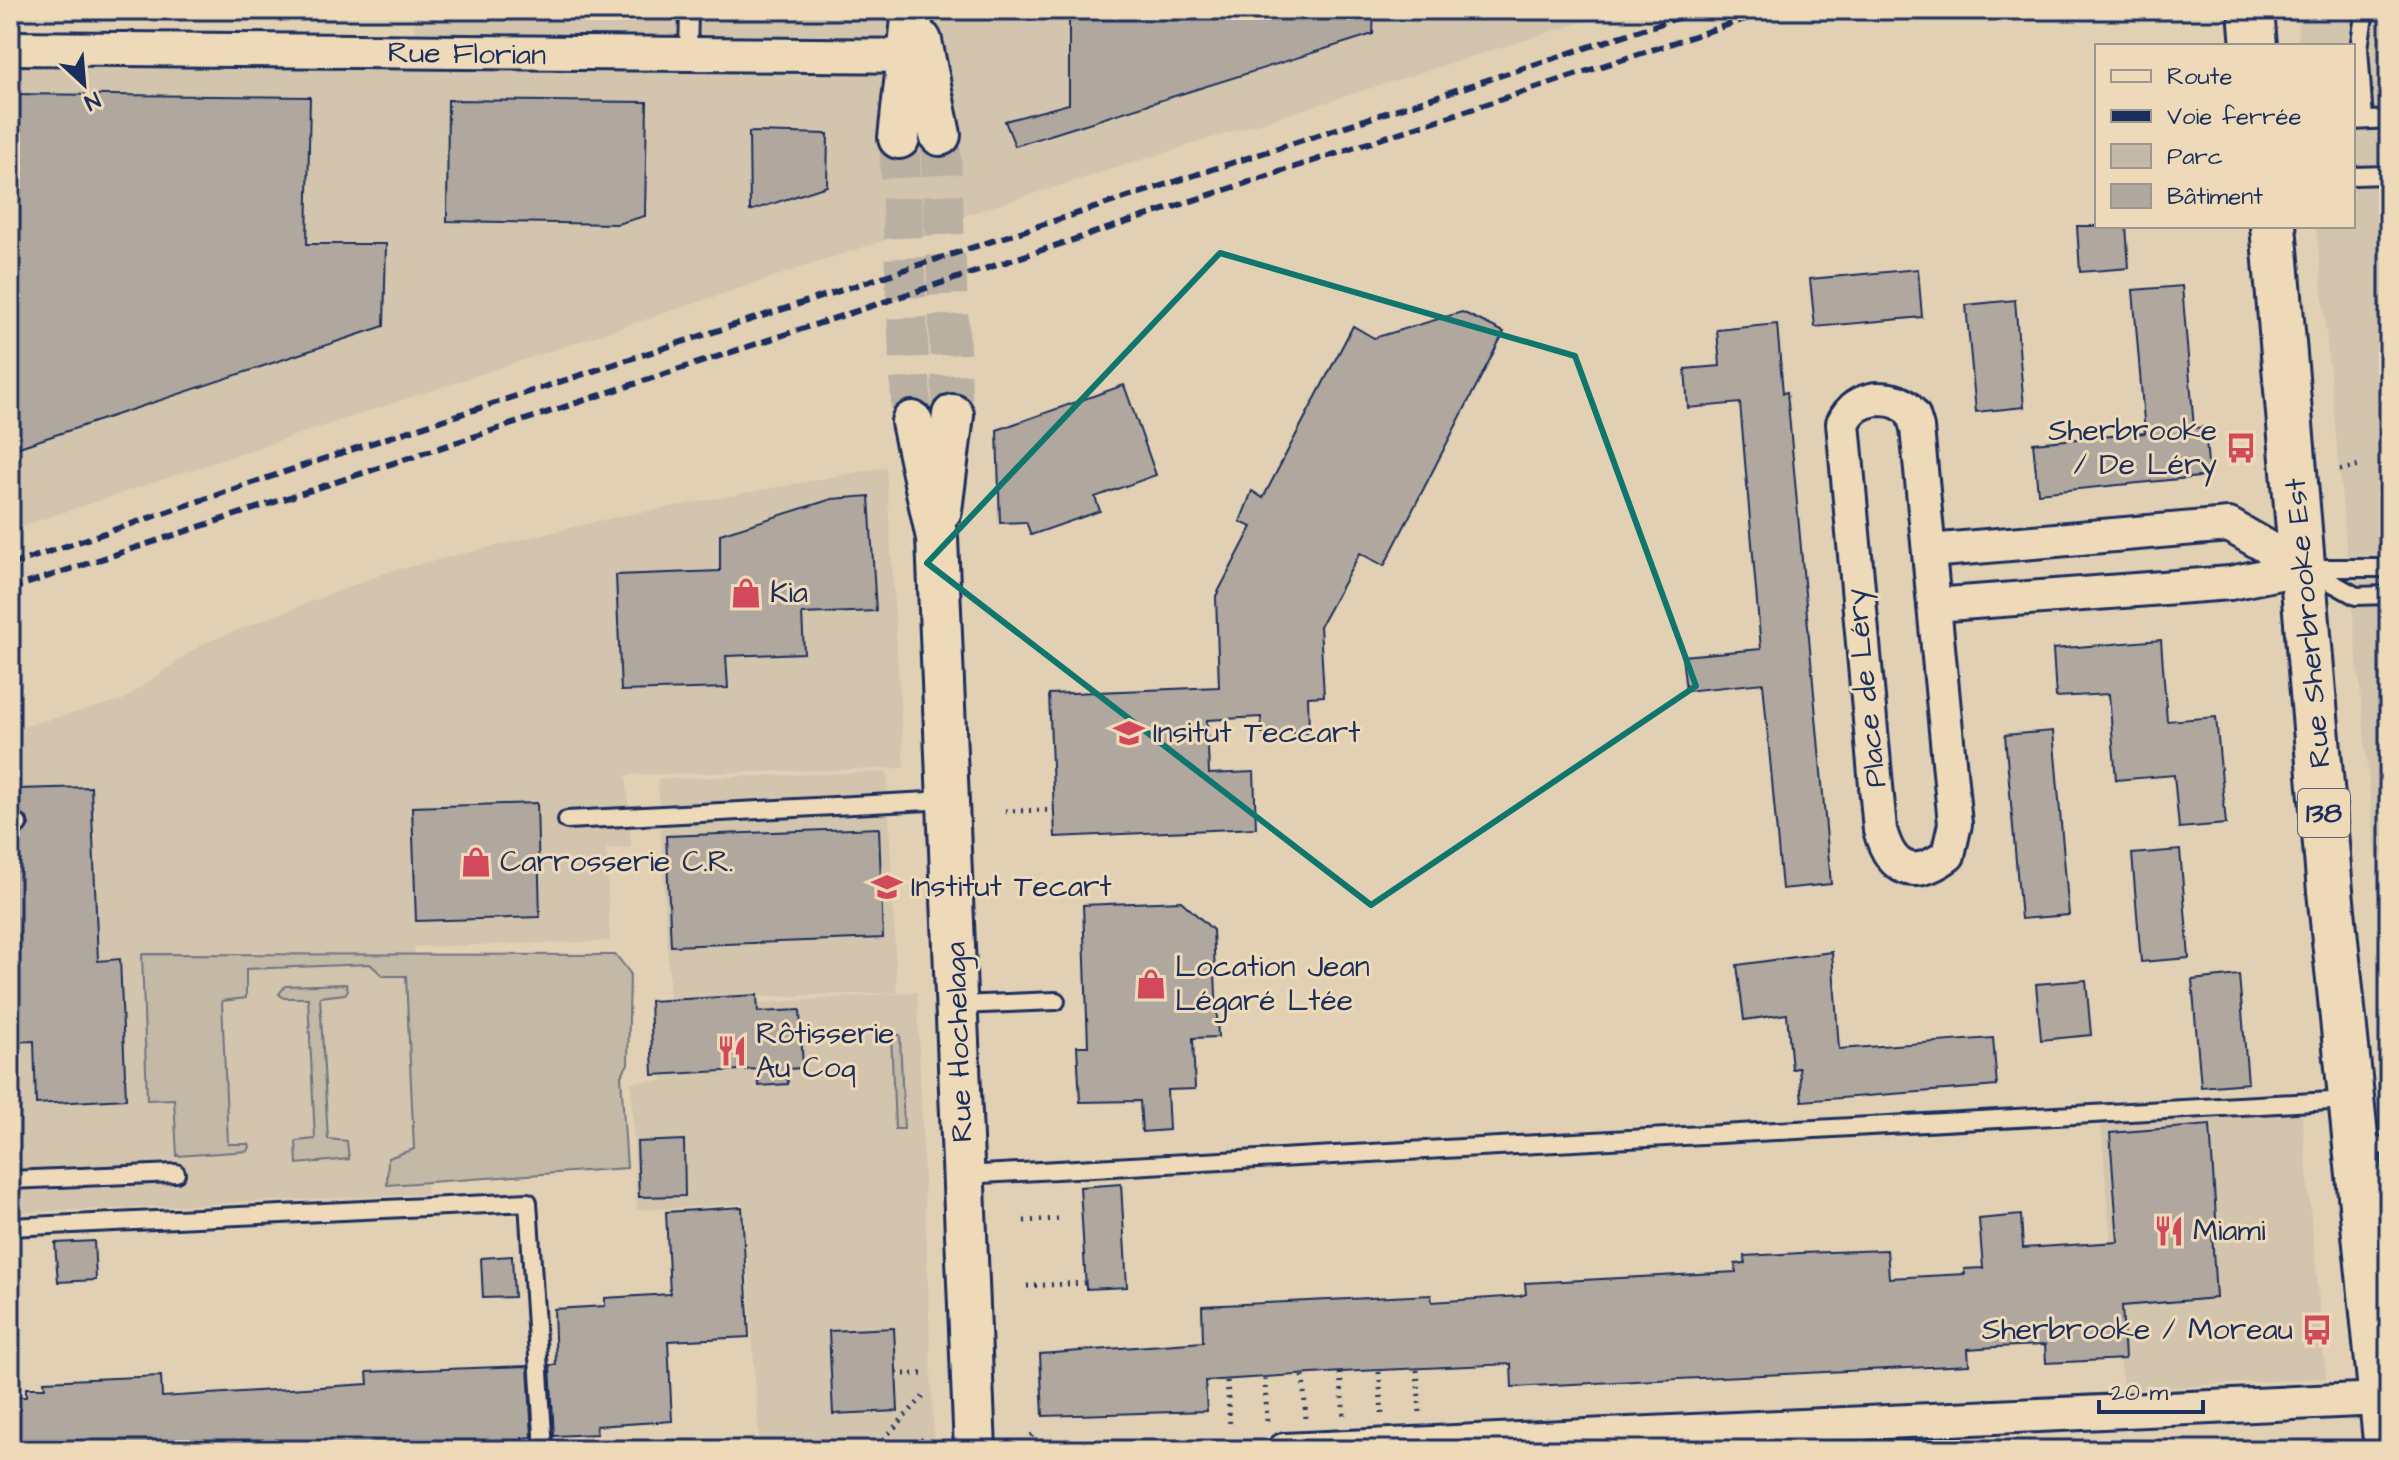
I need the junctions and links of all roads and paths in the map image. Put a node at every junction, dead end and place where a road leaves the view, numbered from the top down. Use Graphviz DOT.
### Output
graph roads {
  1 [pos="689,10"];
  2 [pos="914,10"];
  3 [pos="2251,10"];
  4 [pos="2365,10"];
  5 [pos="2254,44"];
  6 [pos="10,48"];
  7 [pos="2356,49"];
  8 [pos="688,56"];
  9 [pos="916,56"];
  10 [pos="2389,119"];
  11 [pos="2359,120"];
  12 [pos="940,135"];
  13 [pos="899,138"];
  14 [pos="2389,175"];
  15 [pos="2355,176"];
  16 [pos="2273,228"];
  17 [pos="953,415"];
  18 [pos="912,422"];
  19 [pos="2360,466"];
  20 [pos="2340,470"];
  21 [pos="937,538"];
  22 [pos="1929,551"];
  23 [pos="2304,568"];
  24 [pos="2389,568"];
  25 [pos="2389,595"];
  26 [pos="1934,605"];
  27 [pos="949,800"];
  28 [pos="1054,810"];
  29 [pos="1005,811"];
  30 [pos="567,820"];
  31 [pos="1056,1001"];
  32 [pos="958,1005"];
  33 [pos="2351,1100"];
  34 [pos="2373,1146"];
  35 [pos="176,1173"];
  36 [pos="964,1175"];
  37 [pos="10,1180"];
  38 [pos="1060,1219"];
  39 [pos="1024,1221"];
  40 [pos="10,1227"];
  41 [pos="1086,1283"];
  42 [pos="1027,1286"];
  43 [pos="1417,1370"];
  44 [pos="1379,1372"];
  45 [pos="1340,1373"];
  46 [pos="896,1374"];
  47 [pos="922,1374"];
  48 [pos="1303,1376"];
  49 [pos="1265,1379"];
  50 [pos="1227,1381"];
  51 [pos="923,1397"];
  52 [pos="2381,1399"];
  53 [pos="1420,1417"];
  54 [pos="1383,1419"];
  55 [pos="1344,1421"];
  56 [pos="1306,1423"];
  57 [pos="1230,1427"];
  58 [pos="1276,1438"];
  59 [pos="878,1445"];
  60 [pos="544,1450"];
  61 [pos="975,1450"];
  62 [pos="2387,1450"];
  1 -- 8 [label="lane"];
  2 -- 9 [label="street"];
  3 -- 5 [label="main road"];
  4 -- 7 [label="lane"];
  6 -- 8 [label="street, Rue Florian"];
  7 -- 11 [label="lane"];
  8 -- 9 [label="street, Rue Florian"];
  9 -- 12 [label="street"];
  9 -- 13 [label="street"];
  10 -- 11 [label="lane"];
  14 -- 15 [label="lane"];
  16 -- 23 [label="main road, Rue Sherbrooke Est / 138"];
  17 -- 21 [label="street, Rue Hochelaga"];
  18 -- 21 [label="street, Rue Hochelaga"];
  19 -- 20 [label="path"];
  21 -- 27 [label="street, Rue Hochelaga"];
  22 -- 23 [label="street"];
  22 -- 26 [label="street, Place de Léry"];
  22 -- 26 [label="street, Place de Léry"];
  23 -- 24 [label="lane"];
  23 -- 25 [label="lane"];
  23 -- 26 [label="street"];
  23 -- 33 [label="main road, Rue Sherbrooke Est / 138"];
  27 -- 30 [label="lane"];
  27 -- 32 [label="street, Rue Hochelaga"];
  28 -- 29 [label="path"];
  31 -- 32 [label="lane"];
  32 -- 36 [label="street, Rue Hochelaga"];
  33 -- 34 [label="main road, Rue Sherbrooke Est / 138"];
  33 -- 36 [label="lane"];
  34 -- 52 [label="main road, Rue Sherbrooke Est / 138"];
  35 -- 37 [label="lane"];
  36 -- 61 [label="street, Rue Hochelaga"];
  38 -- 39 [label="path"];
  40 -- 60 [label="lane"];
  41 -- 42 [label="path"];
  43 -- 53 [label="path"];
  44 -- 54 [label="path"];
  45 -- 55 [label="path"];
  46 -- 47 [label="path"];
  48 -- 56 [label="path"];
  49 -- 58 [label="path"];
  50 -- 57 [label="path"];
  51 -- 59 [label="path"];
  52 -- 58 [label="street"];
  52 -- 62 [label="main road, Rue Sherbrooke Est / 138"];
}
